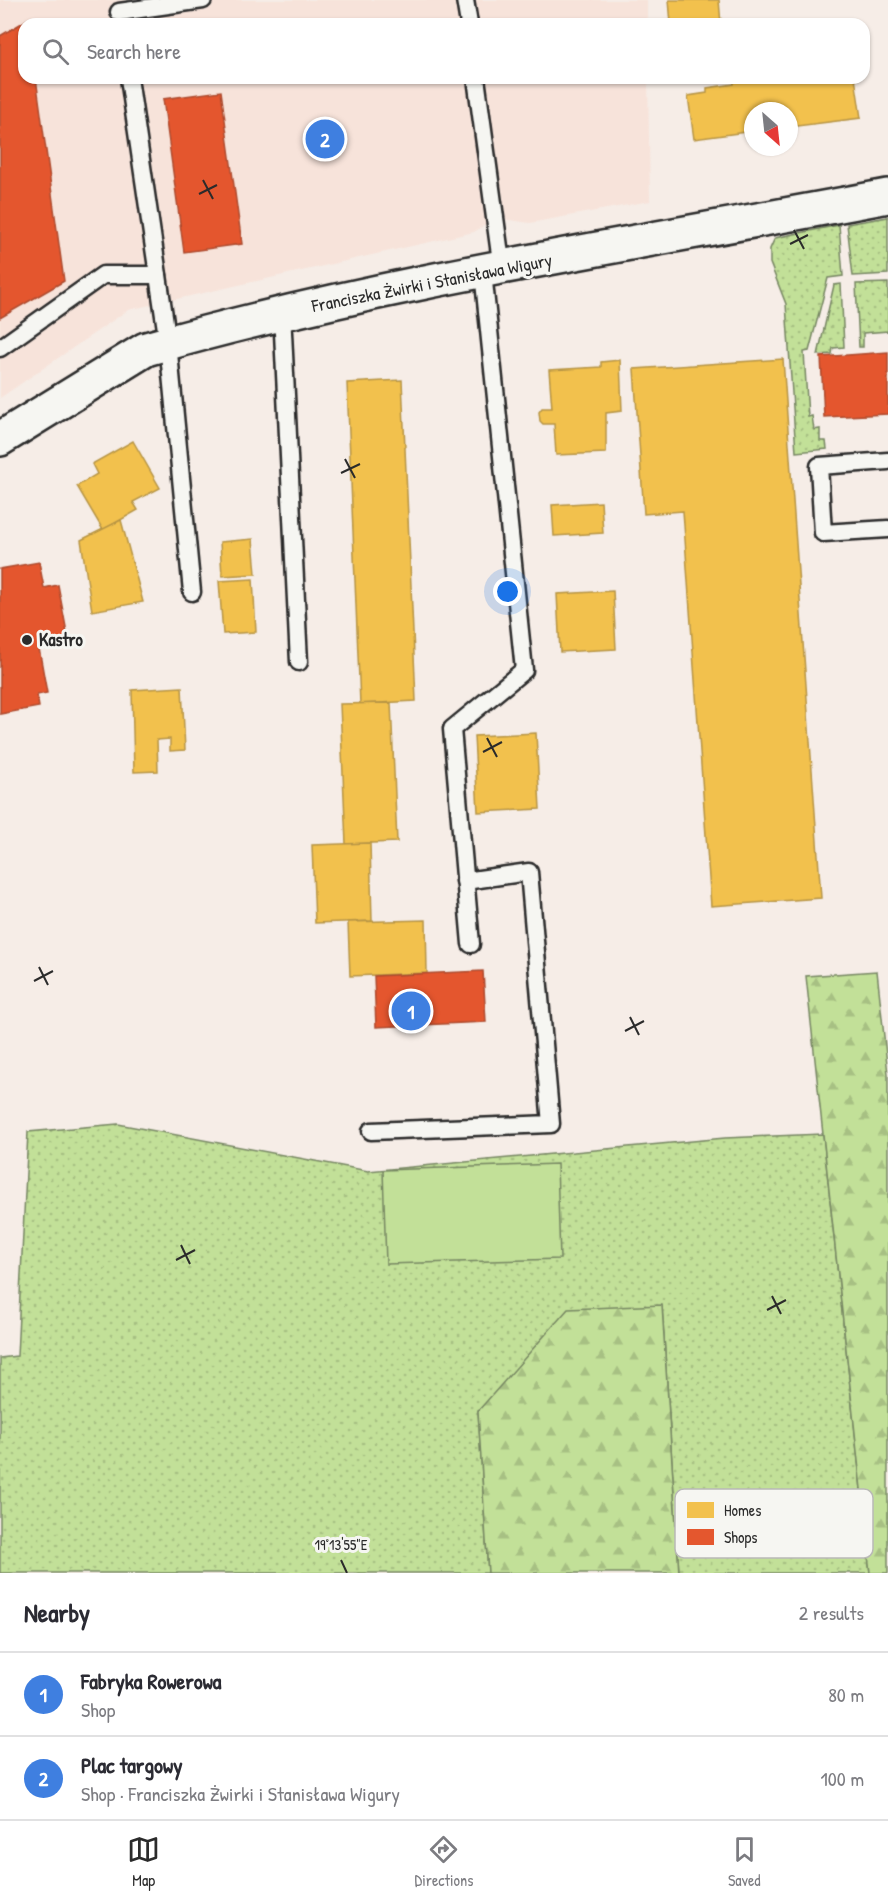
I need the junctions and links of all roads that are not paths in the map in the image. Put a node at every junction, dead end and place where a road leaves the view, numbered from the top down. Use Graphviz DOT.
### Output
graph roads {
  1 [pos="203,0"];
  2 [pos="465,0"];
  3 [pos="119,12"];
  4 [pos="468,18"];
  5 [pos="130,84"];
  6 [pos="477,84"];
  7 [pos="888,196"];
  8 [pos="493,270"];
  9 [pos="158,275"];
  10 [pos="282,312"];
  11 [pos="168,343"];
  12 [pos="0,348"];
  13 [pos="0,438"];
  14 [pos="888,461"];
  15 [pos="888,529"];
  16 [pos="192,592"];
  17 [pos="299,662"];
  18 [pos="465,881"];
  19 [pos="471,944"];
  20 [pos="371,1131"];
  1 -- 3 [label="lane"];
  2 -- 4 [label="lane"];
  5 -- 9 [label="lane"];
  6 -- 8 [label="lane"];
  7 -- 8 [label="street, Franciszka Żwirki i Stanisława Wigury"];
  8 -- 10 [label="street, Franciszka Żwirki i Stanisława Wigury"];
  8 -- 18 [label="lane"];
  9 -- 11 [label="lane"];
  9 -- 12 [label="lane"];
  10 -- 11 [label="street, Franciszka Żwirki i Stanisława Wigury"];
  10 -- 17 [label="lane"];
  11 -- 13 [label="street, Franciszka Żwirki i Stanisława Wigury"];
  11 -- 16 [label="lane"];
  14 -- 15 [label="lane"];
  18 -- 19 [label="lane"];
  18 -- 20 [label="lane"];
}
